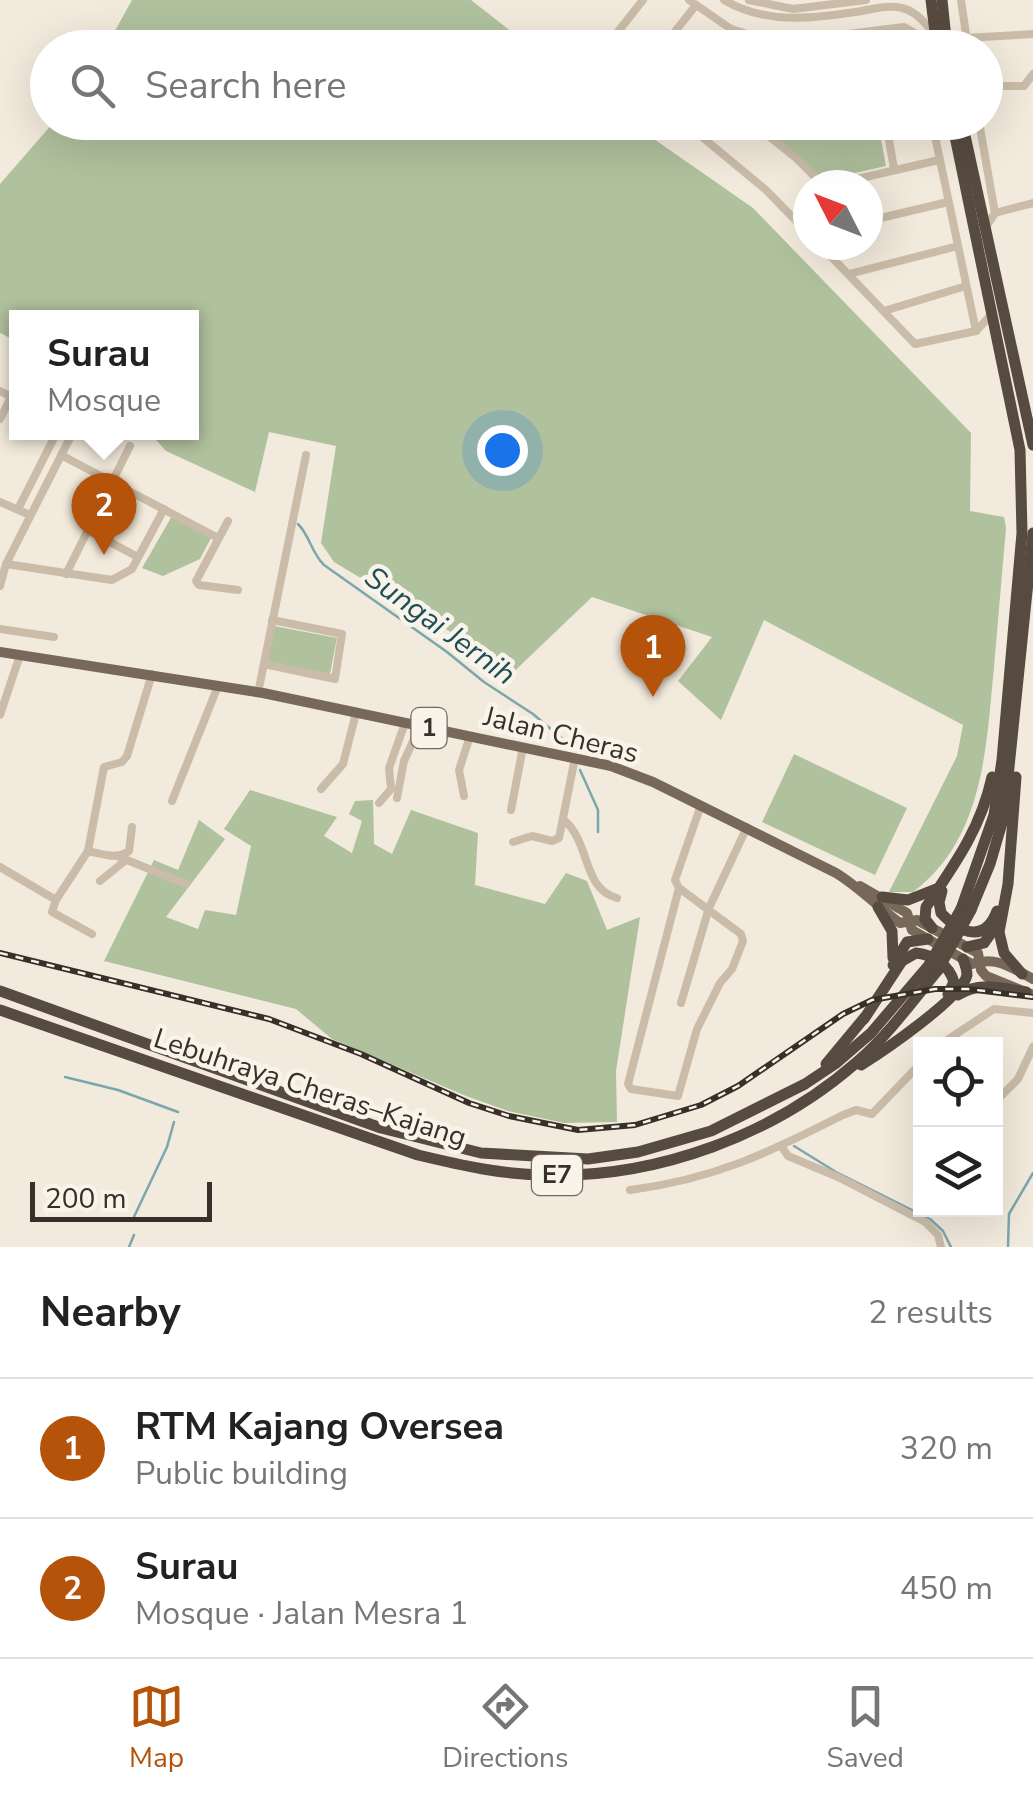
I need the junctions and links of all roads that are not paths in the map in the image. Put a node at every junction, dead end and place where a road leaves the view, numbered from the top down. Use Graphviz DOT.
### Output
graph roads {
  1 [pos="643,0"];
  2 [pos="724,0"];
  3 [pos="750,0"];
  4 [pos="866,0"];
  5 [pos="931,0"];
  6 [pos="942,0"];
  7 [pos="961,0"];
  8 [pos="692,3"];
  9 [pos="732,29"];
  10 [pos="620,30"];
  11 [pos="674,30"];
  12 [pos="885,30"];
  13 [pos="909,30"];
  14 [pos="928,30"];
  15 [pos="935,30"];
  16 [pos="945,30"];
  17 [pos="965,30"];
  18 [pos="1033,34"];
  19 [pos="1003,38"];
  20 [pos="1033,74"];
  21 [pos="1003,86"];
  22 [pos="706,140"];
  23 [pos="774,140"];
  24 [pos="889,140"];
  25 [pos="935,140"];
  26 [pos="956,140"];
  27 [pos="966,140"];
  28 [pos="982,140"];
  29 [pos="939,160"];
  30 [pos="894,169"];
  31 [pos="810,170"];
  32 [pos="883,172"];
  33 [pos="948,202"];
  34 [pos="978,204"];
  35 [pos="1033,204"];
  36 [pos="996,213"];
  37 [pos="883,217"];
  38 [pos="793,218"];
  39 [pos="984,229"];
  40 [pos="958,246"];
  41 [pos="835,260"];
  42 [pos="849,274"];
  43 [pos="966,286"];
  44 [pos="884,311"];
  45 [pos="991,315"];
  46 [pos="976,330"];
  47 [pos="996,340"];
  48 [pos="53,440"];
  49 [pos="68,440"];
  50 [pos="1033,445"];
  51 [pos="130,446"];
  52 [pos="61,455"];
  53 [pos="306,456"];
  54 [pos="111,482"];
  55 [pos="0,502"];
  56 [pos="18,509"];
  57 [pos="164,509"];
  58 [pos="30,515"];
  59 [pos="228,520"];
  60 [pos="87,530"];
  61 [pos="1033,532"];
  62 [pos="218,538"];
  63 [pos="1032,550"];
  64 [pos="138,557"];
  65 [pos="6,564"];
  66 [pos="66,574"];
  67 [pos="0,586"];
  68 [pos="238,590"];
  69 [pos="272,620"];
  70 [pos="0,629"];
  71 [pos="54,636"];
  72 [pos="0,652"];
  73 [pos="20,655"];
  74 [pos="264,664"];
  75 [pos="152,674"];
  76 [pos="1014,677"];
  77 [pos="218,686"];
  78 [pos="258,693"];
  79 [pos="356,713"];
  80 [pos="0,714"];
  81 [pos="1010,719"];
  82 [pos="405,723"];
  83 [pos="420,726"];
  84 [pos="470,736"];
  85 [pos="523,747"];
  86 [pos="575,758"];
  87 [pos="321,789"];
  88 [pos="464,796"];
  89 [pos="397,798"];
  90 [pos="172,802"];
  91 [pos="379,804"];
  92 [pos="701,805"];
  93 [pos="511,810"];
  94 [pos="564,820"];
  95 [pos="747,827"];
  96 [pos="132,828"];
  97 [pos="512,842"];
  98 [pos="88,851"];
  99 [pos="122,858"];
  100 [pos="0,867"];
  101 [pos="954,869"];
  102 [pos="100,881"];
  103 [pos="186,884"];
  104 [pos="1008,884"];
  105 [pos="940,887"];
  106 [pos="679,888"];
  107 [pos="617,898"];
  108 [pos="56,900"];
  109 [pos="880,902"];
  110 [pos="709,908"];
  111 [pos="1002,913"];
  112 [pos="92,934"];
  113 [pos="930,934"];
  114 [pos="965,953"];
  115 [pos="980,961"];
  116 [pos="892,967"];
  117 [pos="933,967"];
  118 [pos="1028,976"];
  119 [pos="0,991"];
  120 [pos="1029,994"];
  121 [pos="681,1003"];
  122 [pos="945,1003"];
  123 [pos="0,1010"];
  124 [pos="1033,1013"];
  125 [pos="864,1019"];
  126 [pos="914,1028"];
  127 [pos="952,1037"];
  128 [pos="1033,1048"];
  129 [pos="913,1071"];
  130 [pos="806,1084"];
  131 [pos="820,1092"];
  132 [pos="1003,1094"];
  133 [pos="781,1146"];
  134 [pos="630,1190"];
  135 [pos="942,1247"];
  1 -- 10 [label="street"];
  2 -- 14 [label="street"];
  3 -- 4 [label="street"];
  5 -- 15 [label="highway"];
  6 -- 16 [label="highway"];
  7 -- 17 [label="street"];
  8 -- 9 [label="street"];
  8 -- 11 [label="street"];
  12 -- 13 [label="street"];
  18 -- 19 [label="street"];
  20 -- 21 [label="street"];
  22 -- 38 [label="street"];
  23 -- 31 [label="street"];
  24 -- 30 [label="street"];
  25 -- 29 [label="street"];
  26 -- 45 [label="highway"];
  27 -- 34 [label="highway"];
  28 -- 36 [label="street"];
  29 -- 30 [label="street"];
  29 -- 33 [label="street"];
  30 -- 32 [label="street"];
  33 -- 37 [label="street"];
  33 -- 40 [label="street"];
  34 -- 36 [label="street"];
  34 -- 39 [label="highway"];
  35 -- 36 [label="street"];
  36 -- 39 [label="street"];
  39 -- 50 [label="highway"];
  40 -- 42 [label="street"];
  40 -- 43 [label="street"];
  41 -- 42 [label="street"];
  42 -- 44 [label="street"];
  43 -- 44 [label="street"];
  43 -- 46 [label="street"];
  44 -- 46 [label="street"];
  45 -- 46 [label="street"];
  45 -- 47 [label="highway"];
  46 -- 47 [label="street"];
  47 -- 76 [label="highway"];
  48 -- 56 [label="street"];
  49 -- 52 [label="street"];
  51 -- 54 [label="street"];
  52 -- 54 [label="street"];
  52 -- 58 [label="street"];
  53 -- 69 [label="street"];
  54 -- 57 [label="street"];
  54 -- 60 [label="street"];
  55 -- 56 [label="street"];
  56 -- 58 [label="street"];
  57 -- 62 [label="street"];
  57 -- 64 [label="street"];
  58 -- 65 [label="street"];
  59 -- 62 [label="street"];
  60 -- 64 [label="street"];
  60 -- 66 [label="street"];
  61 -- 63 [label="highway"];
  62 -- 68 [label="street"];
  63 -- 76 [label="highway"];
  64 -- 66 [label="street"];
  65 -- 66 [label="street"];
  65 -- 67 [label="street"];
  69 -- 74 [label="street"];
  69 -- 74 [label="street"];
  70 -- 71 [label="street"];
  72 -- 73 [label="main road, Jalan Cheras / 1"];
  73 -- 75 [label="main road, Jalan Cheras / 1"];
  73 -- 80 [label="street"];
  74 -- 78 [label="street"];
  75 -- 77 [label="main road, Jalan Cheras / 1"];
  75 -- 98 [label="street"];
  76 -- 81 [label="highway, E7"];
  77 -- 78 [label="main road, Jalan Cheras / 1"];
  77 -- 90 [label="street"];
  78 -- 79 [label="main road, Jalan Cheras / 1"];
  79 -- 82 [label="main road, Jalan Cheras / 1"];
  79 -- 87 [label="street"];
  81 -- 101 [label="highway"];
  81 -- 104 [label="highway"];
  81 -- 117 [label="highway, Lebuhraya Cheras–Kajang / E7, bridge"];
  82 -- 83 [label="main road, Jalan Cheras / 1"];
  82 -- 91 [label="street"];
  83 -- 84 [label="main road, Jalan Cheras / 1"];
  83 -- 89 [label="street"];
  84 -- 85 [label="main road, Jalan Cheras / 1"];
  84 -- 88 [label="street"];
  85 -- 86 [label="main road, Jalan Cheras / 1"];
  85 -- 93 [label="street"];
  86 -- 92 [label="main road, Jalan Cheras / 1"];
  86 -- 94 [label="street"];
  92 -- 95 [label="main road, Jalan Cheras / 1"];
  92 -- 106 [label="street"];
  94 -- 97 [label="street"];
  94 -- 107 [label="street"];
  95 -- 109 [label="main road, Jalan Cheras / 1"];
  95 -- 110 [label="street"];
  96 -- 99 [label="street"];
  98 -- 99 [label="street"];
  98 -- 108 [label="street"];
  99 -- 102 [label="street"];
  99 -- 103 [label="street"];
  100 -- 108 [label="street"];
  101 -- 104 [label="highway"];
  101 -- 105 [label="highway"];
  104 -- 111 [label="highway"];
  105 -- 109 [label="highway"];
  105 -- 113 [label="highway"];
  106 -- 110 [label="street"];
  106 -- 110 [label="street"];
  108 -- 112 [label="street"];
  109 -- 113 [label="main road, Jalan Cheras / 1"];
  109 -- 116 [label="highway"];
  110 -- 121 [label="street"];
  111 -- 114 [label="highway"];
  111 -- 118 [label="highway"];
  113 -- 114 [label="main road, Jalan Cheras / 1"];
  113 -- 116 [label="highway"];
  114 -- 115 [label="main road, Jalan Cheras / 1"];
  114 -- 122 [label="highway"];
  115 -- 118 [label="main road, Jalan Cheras / 1"];
  115 -- 120 [label="main road, Jalan Cheras / 1"];
  116 -- 125 [label="highway"];
  117 -- 130 [label="highway, Lebuhraya Cheras–Kajang / E7"];
  117 -- 131 [label="highway, Lebuhraya Cheras–Kajang / E7"];
  119 -- 130 [label="highway, Lebuhraya Cheras–Kajang / E7"];
  120 -- 122 [label="highway"];
  122 -- 126 [label="highway"];
  123 -- 131 [label="highway, Lebuhraya Cheras–Kajang / E7"];
  124 -- 127 [label="street"];
  125 -- 126 [label="highway"];
  125 -- 130 [label="highway"];
  126 -- 131 [label="highway"];
  128 -- 132 [label="street"];
  129 -- 133 [label="street"];
  133 -- 134 [label="street"];
  133 -- 135 [label="street"];
}
